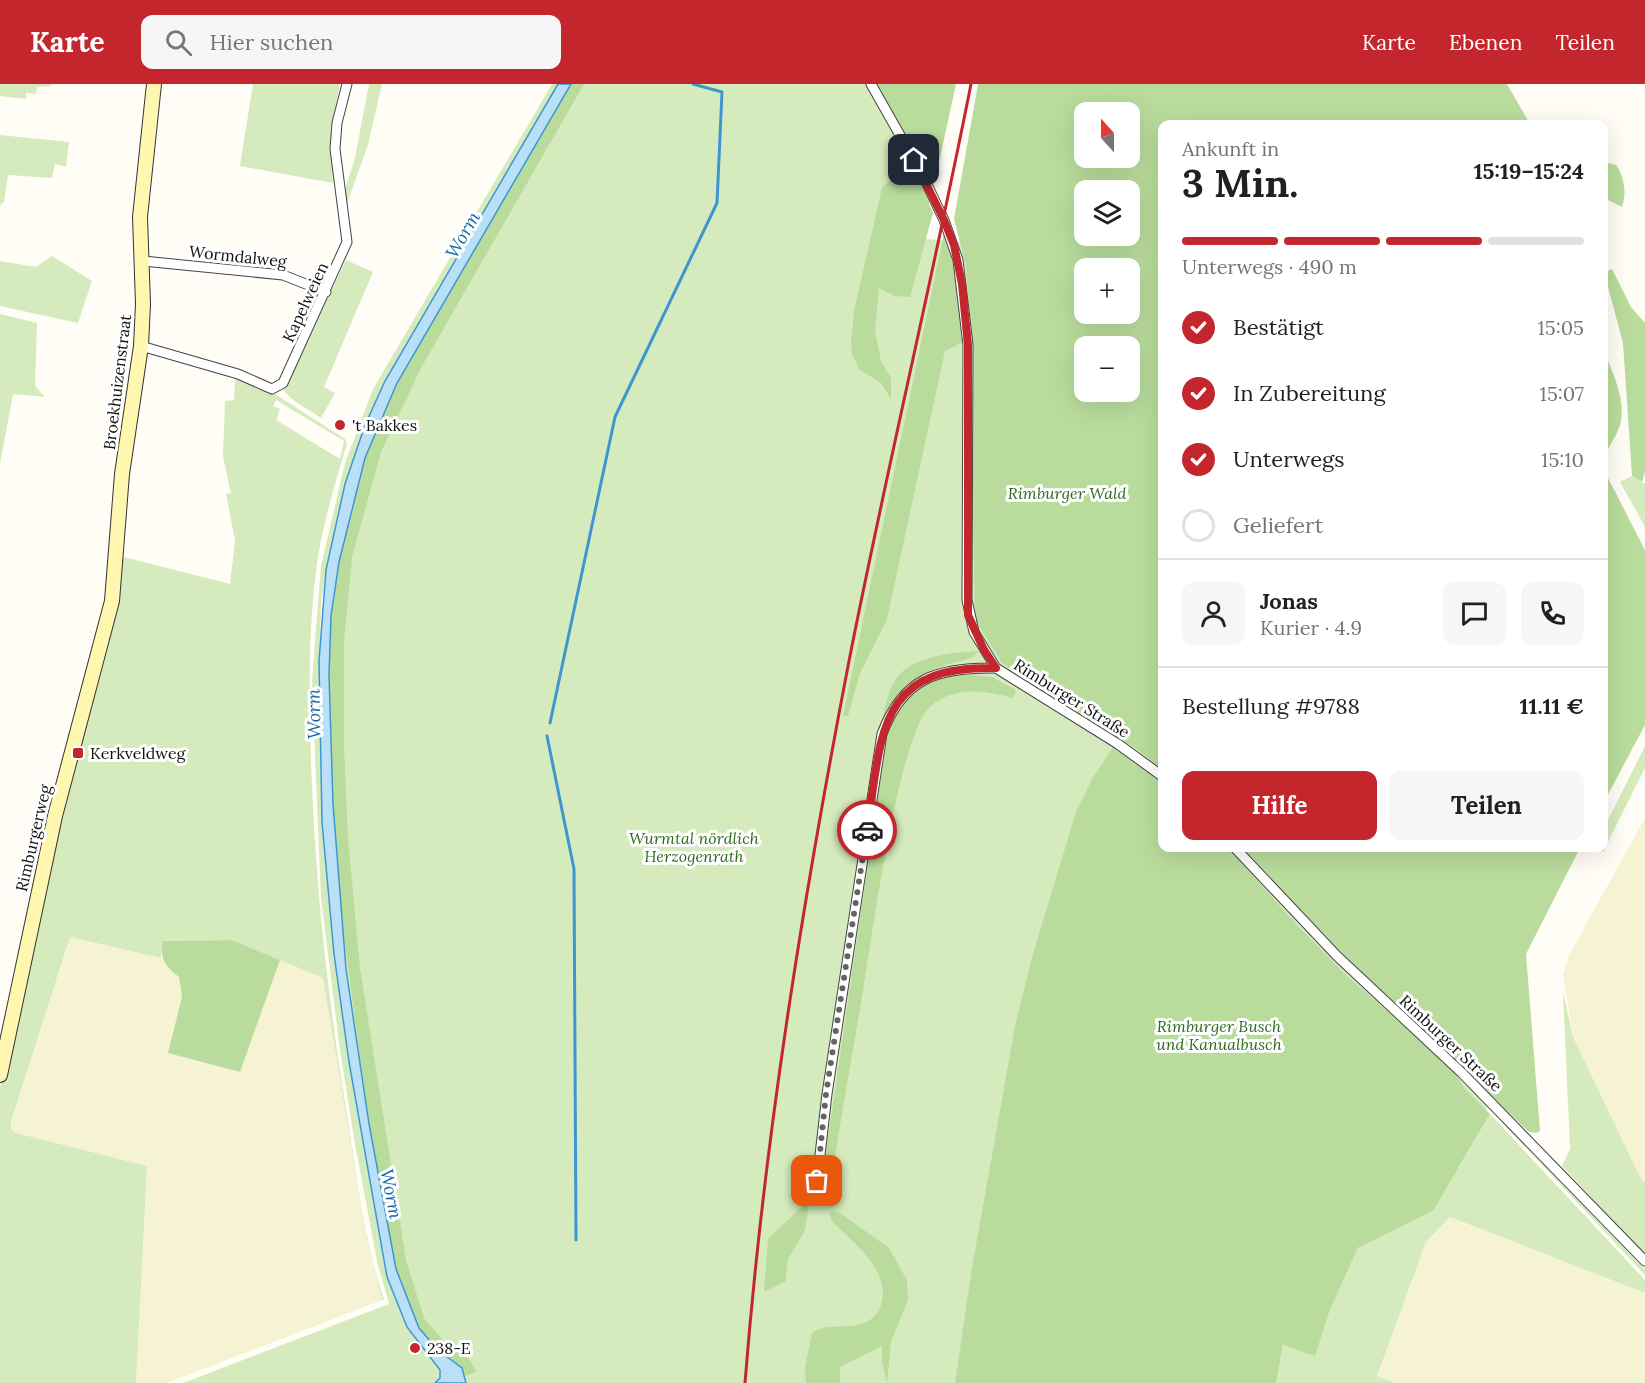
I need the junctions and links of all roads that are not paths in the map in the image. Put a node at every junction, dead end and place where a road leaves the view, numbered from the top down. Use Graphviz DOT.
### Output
graph roads {
  1 [pos="154,84"];
  2 [pos="347,84"];
  3 [pos="871,84"];
  4 [pos="143,261"];
  5 [pos="326,292"];
  6 [pos="141,346"];
  7 [pos="110,612"];
  8 [pos="996,668"];
  9 [pos="1158,773"];
  10 [pos="1240,852"];
  11 [pos="0,1075"];
  12 [pos="817,1181"];
  13 [pos="1645,1261"];
  1 -- 4 [label="street, Broekhuizenstraat"];
  2 -- 5 [label="street, Kapelweien"];
  3 -- 8 [label="street, Rimburger Straße"];
  4 -- 5 [label="street, Wormdalweg"];
  4 -- 6 [label="street, Broekhuizenstraat"];
  5 -- 6 [label="street, Kapelweien"];
  6 -- 7 [label="street, Broekhuizenstraat"];
  7 -- 11 [label="street, Rimburgerweg"];
  8 -- 9 [label="street, Rimburger Straße"];
  8 -- 12 [label="street"];
  10 -- 13 [label="street, Rimburger Straße"];
}
